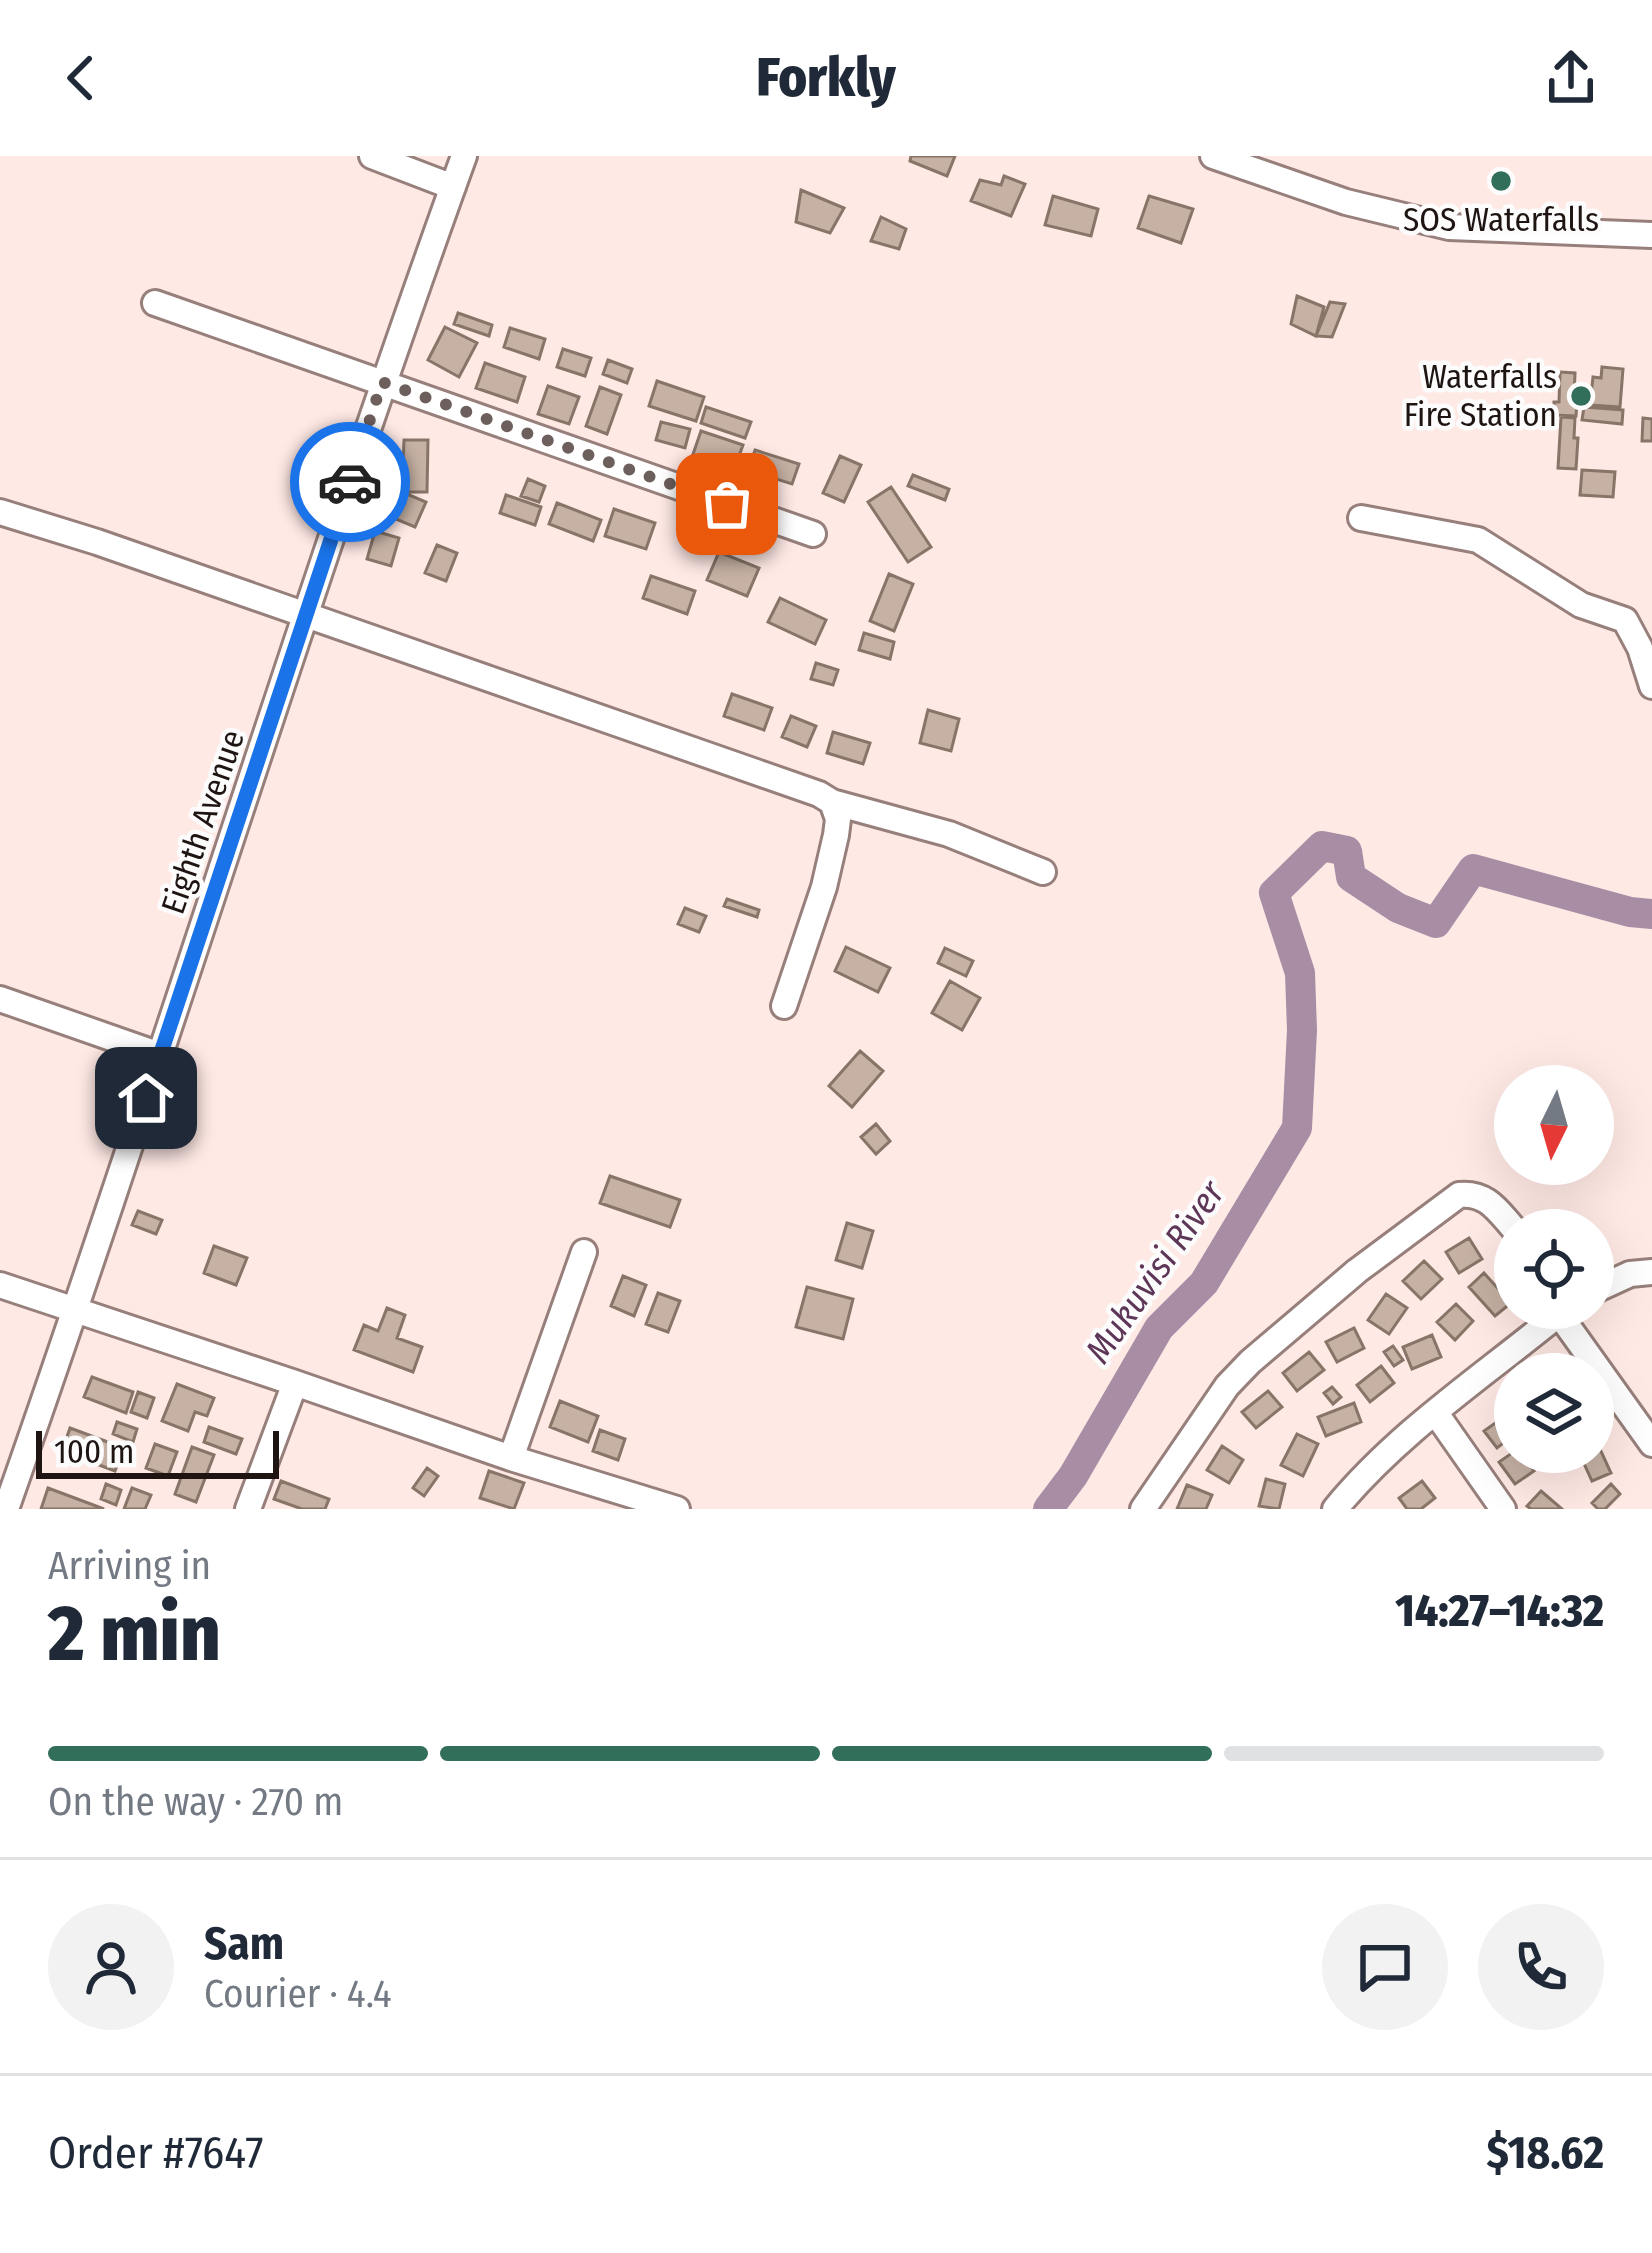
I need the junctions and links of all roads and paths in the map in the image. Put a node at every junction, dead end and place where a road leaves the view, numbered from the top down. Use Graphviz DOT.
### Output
graph roads {
  1 [pos="372,156"];
  2 [pos="464,156"];
  3 [pos="1226,158"];
  4 [pos="453,187"];
  5 [pos="1652,235"];
  6 [pos="155,303"];
  7 [pos="382,382"];
  8 [pos="0,512"];
  9 [pos="1361,518"];
  10 [pos="813,534"];
  11 [pos="307,617"];
  12 [pos="1652,686"];
  13 [pos="832,802"];
  14 [pos="1043,872"];
  15 [pos="0,999"];
  16 [pos="784,1006"];
  17 [pos="160,1055"];
  18 [pos="1497,1209"];
  19 [pos="584,1252"];
  20 [pos="1652,1272"];
  21 [pos="1614,1281"];
  22 [pos="0,1285"];
  23 [pos="76,1311"];
  24 [pos="1540,1329"];
  25 [pos="1575,1329"];
  26 [pos="295,1383"];
  27 [pos="1435,1412"];
  28 [pos="1652,1444"];
  29 [pos="511,1458"];
  30 [pos="6,1509"];
  31 [pos="248,1509"];
  32 [pos="677,1509"];
  33 [pos="1143,1509"];
  34 [pos="1335,1509"];
  35 [pos="1503,1509"];
  1 -- 4 [label="street"];
  2 -- 4 [label="street, Eighth Avenue"];
  3 -- 5 [label="street"];
  4 -- 7 [label="street, Eighth Avenue"];
  6 -- 7 [label="street"];
  7 -- 10 [label="street"];
  7 -- 11 [label="street, Eighth Avenue"];
  8 -- 11 [label="street"];
  9 -- 12 [label="street"];
  11 -- 13 [label="street"];
  11 -- 17 [label="street, Eighth Avenue"];
  13 -- 14 [label="street"];
  13 -- 16 [label="street"];
  15 -- 17 [label="street"];
  17 -- 23 [label="street, Eighth Avenue"];
  18 -- 33 [label="street"];
  19 -- 29 [label="street"];
  20 -- 21 [label="street"];
  22 -- 23 [label="street"];
  23 -- 26 [label="street"];
  23 -- 30 [label="street, Eighth Avenue"];
  24 -- 27 [label="street"];
  25 -- 28 [label="street"];
  26 -- 29 [label="street"];
  26 -- 31 [label="street"];
  27 -- 34 [label="street"];
  27 -- 35 [label="street"];
  29 -- 32 [label="street"];
}
